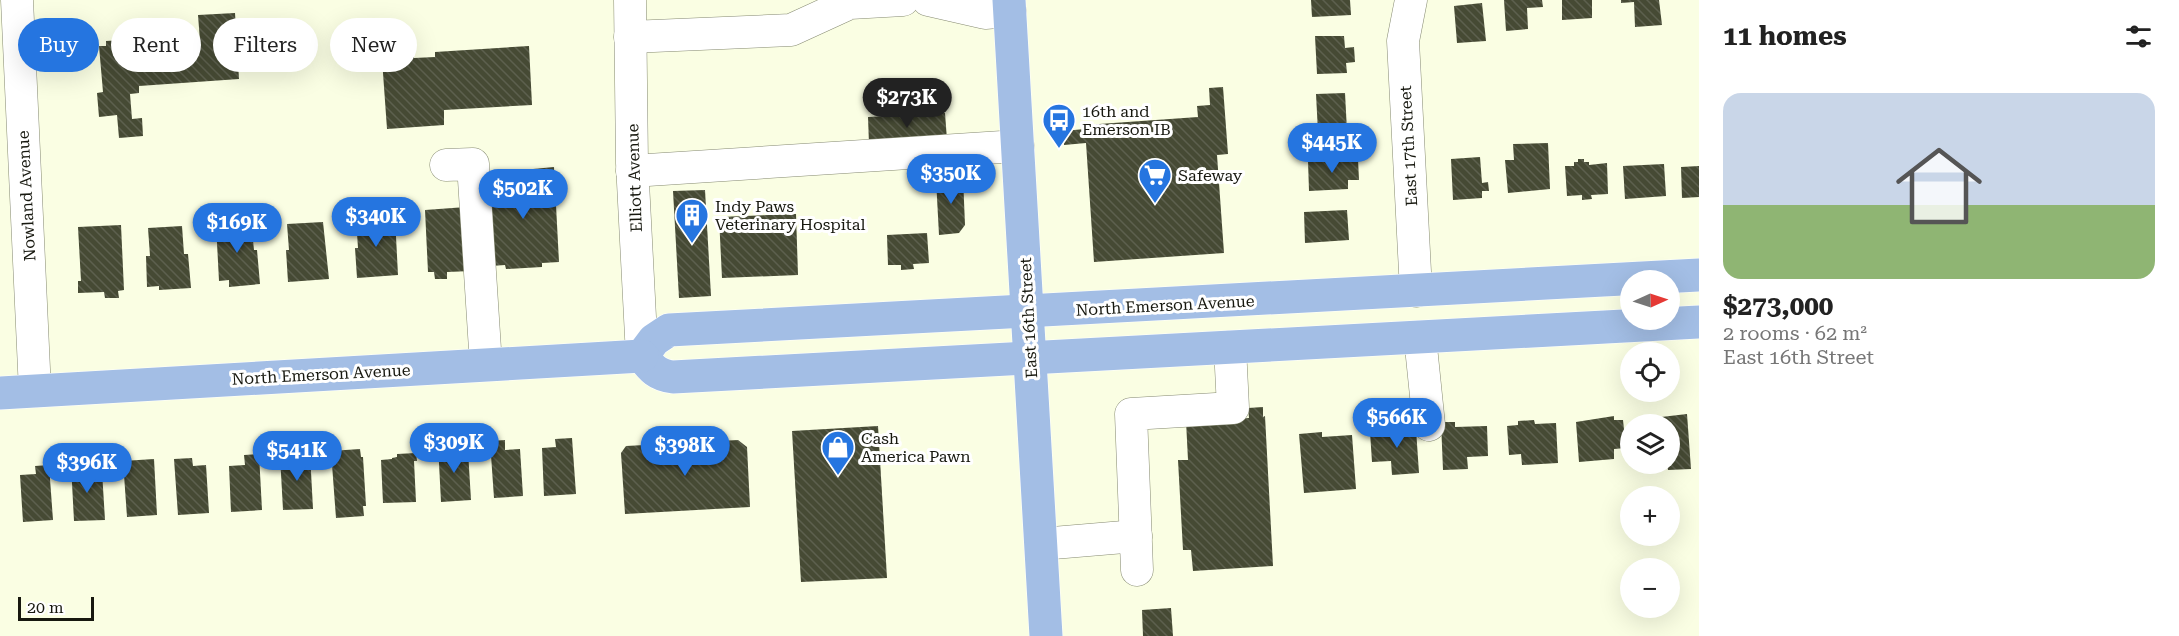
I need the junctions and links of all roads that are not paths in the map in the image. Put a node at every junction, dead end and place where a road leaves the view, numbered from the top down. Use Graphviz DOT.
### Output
graph roads {
  1 [pos="17,0"];
  2 [pos="630,0"];
  3 [pos="903,0"];
  4 [pos="1411,1"];
  5 [pos="948,2"];
  6 [pos="1010,5"];
  7 [pos="630,37"];
  8 [pos="1018,146"];
  9 [pos="446,165"];
  10 [pos="632,171"];
  11 [pos="1699,275"];
  12 [pos="1416,291"];
  13 [pos="1028,312"];
  14 [pos="1699,322"];
  15 [pos="1420,337"];
  16 [pos="1230,347"];
  17 [pos="642,356"];
  18 [pos="1030,357"];
  19 [pos="486,365"];
  20 [pos="35,391"];
  21 [pos="0,393"];
  22 [pos="1429,425"];
  23 [pos="1136,536"];
  24 [pos="1041,544"];
  25 [pos="1137,570"];
  26 [pos="1046,636"];
  1 -- 20 [label="street, Nowland Avenue"];
  2 -- 7 [label="street, Elliott Avenue"];
  3 -- 7 [label="street"];
  4 -- 12 [label="street, East 17th Street"];
  5 -- 6 [label="street"];
  6 -- 8 [label="main road, East 16th Street"];
  7 -- 10 [label="street, Elliott Avenue"];
  8 -- 10 [label="street"];
  8 -- 13 [label="main road, East 16th Street"];
  9 -- 19 [label="street"];
  10 -- 17 [label="street, Elliott Avenue"];
  11 -- 12 [label="main road, North Emerson Avenue"];
  12 -- 13 [label="main road, North Emerson Avenue"];
  13 -- 17 [label="main road, North Emerson Avenue"];
  13 -- 18 [label="main road, East 16th Street"];
  14 -- 15 [label="main road"];
  15 -- 16 [label="main road"];
  15 -- 22 [label="street"];
  16 -- 18 [label="main road"];
  16 -- 23 [label="street"];
  17 -- 18 [label="main road"];
  17 -- 19 [label="main road, North Emerson Avenue"];
  18 -- 24 [label="main road, East 16th Street"];
  19 -- 20 [label="main road, North Emerson Avenue"];
  20 -- 21 [label="main road, North Emerson Avenue"];
  23 -- 24 [label="street"];
  23 -- 25 [label="street"];
  24 -- 26 [label="main road, East 16th Street"];
}
